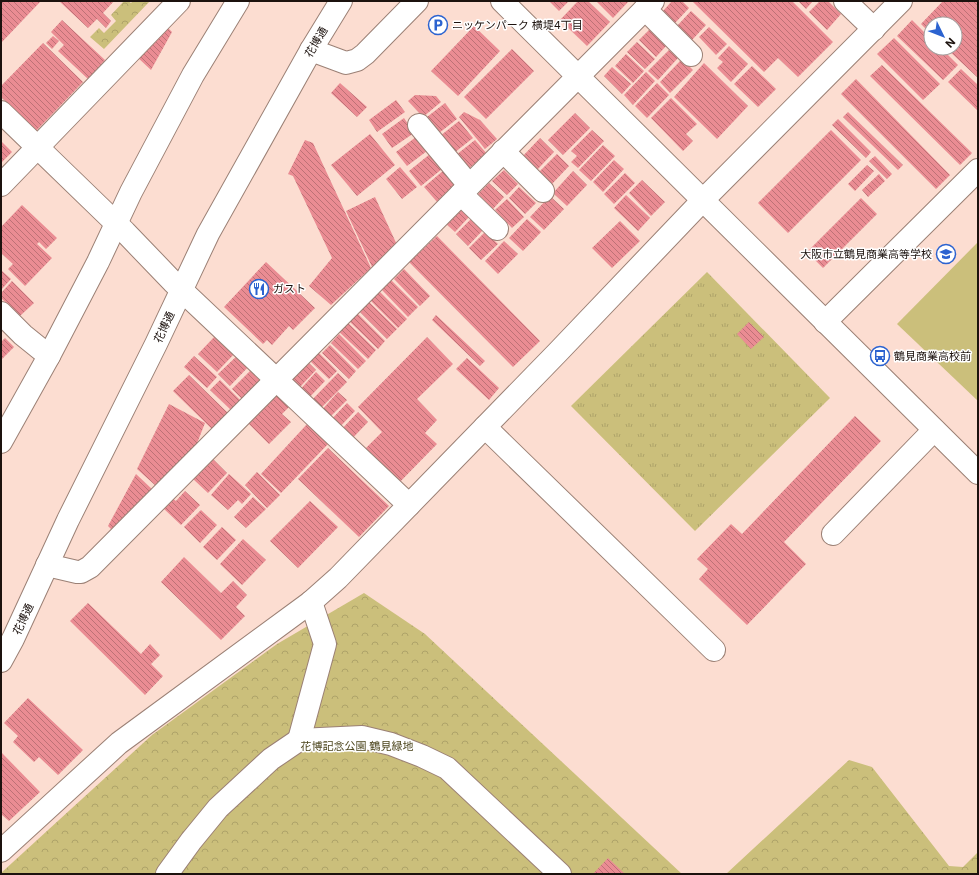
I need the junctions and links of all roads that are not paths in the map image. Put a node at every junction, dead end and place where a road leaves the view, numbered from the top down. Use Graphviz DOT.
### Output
graph roads {
  1 [pos="179,1"];
  2 [pos="238,1"];
  3 [pos="341,1"];
  4 [pos="417,1"];
  5 [pos="502,1"];
  6 [pos="845,1"];
  7 [pos="901,1"];
  8 [pos="649,5"];
  9 [pos="874,30"];
  10 [pos="311,50"];
  11 [pos="691,55"];
  12 [pos="579,77"];
  13 [pos="1,112"];
  14 [pos="419,125"];
  15 [pos="38,147"];
  16 [pos="503,152"];
  17 [pos="978,170"];
  18 [pos="1,185"];
  19 [pos="465,190"];
  20 [pos="543,191"];
  21 [pos="703,200"];
  22 [pos="116,224"];
  23 [pos="497,229"];
  24 [pos="182,289"];
  25 [pos="1,313"];
  26 [pos="825,322"];
  27 [pos="49,356"];
  28 [pos="276,380"];
  29 [pos="8,414"];
  30 [pos="485,427"];
  31 [pos="934,430"];
  32 [pos="1,442"];
  33 [pos="978,473"];
  34 [pos="409,505"];
  35 [pos="833,534"];
  36 [pos="47,565"];
  37 [pos="311,602"];
  38 [pos="714,650"];
  39 [pos="1,661"];
  40 [pos="299,740"];
  41 [pos="1,851"];
  42 [pos="167,874"];
  43 [pos="560,874"];
  1 -- 15 [label="street"];
  2 -- 22 [label="street"];
  3 -- 10 [label="street, 花博通"];
  4 -- 10 [label="street"];
  5 -- 12 [label="street"];
  6 -- 9 [label="street"];
  7 -- 9 [label="street"];
  8 -- 11 [label="street"];
  8 -- 12 [label="street"];
  9 -- 21 [label="street"];
  10 -- 24 [label="street, 花博通"];
  12 -- 16 [label="street"];
  12 -- 21 [label="street"];
  13 -- 15 [label="street"];
  14 -- 19 [label="street"];
  15 -- 18 [label="street"];
  15 -- 22 [label="street"];
  16 -- 19 [label="street"];
  16 -- 20 [label="street"];
  17 -- 26 [label="street"];
  19 -- 23 [label="street"];
  19 -- 28 [label="street"];
  21 -- 26 [label="street"];
  21 -- 30 [label="street"];
  22 -- 24 [label="street"];
  22 -- 27 [label="street"];
  24 -- 28 [label="street"];
  24 -- 36 [label="street, 花博通"];
  25 -- 27 [label="street"];
  26 -- 31 [label="street"];
  27 -- 29 [label="street"];
  28 -- 34 [label="street"];
  28 -- 36 [label="street"];
  29 -- 32 [label="street"];
  30 -- 34 [label="street"];
  30 -- 38 [label="street"];
  31 -- 33 [label="street"];
  31 -- 35 [label="street"];
  34 -- 37 [label="street"];
  36 -- 39 [label="street, 花博通"];
  37 -- 40 [label="street"];
  37 -- 41 [label="street"];
  40 -- 42 [label="street"];
  40 -- 43 [label="street"];
}
